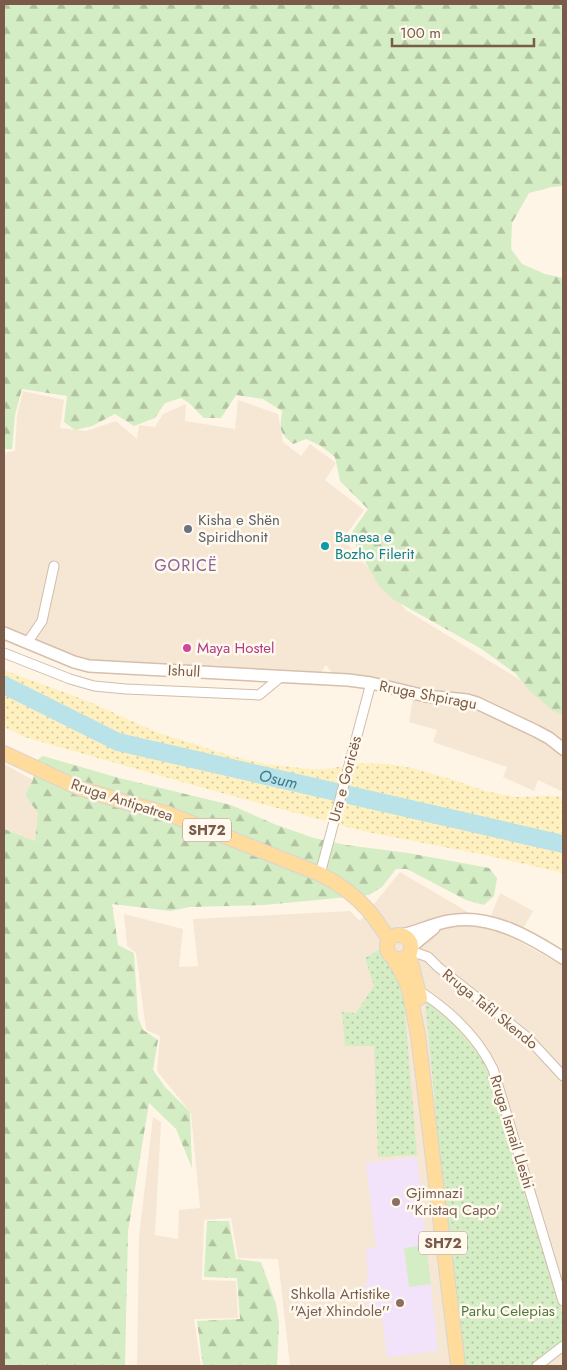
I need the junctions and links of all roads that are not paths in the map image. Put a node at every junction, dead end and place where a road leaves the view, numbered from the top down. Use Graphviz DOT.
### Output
graph roads {
  1 [pos="54,566"];
  2 [pos="4,633"];
  3 [pos="27,644"];
  4 [pos="4,653"];
  5 [pos="282,676"];
  6 [pos="371,683"];
  7 [pos="563,749"];
  8 [pos="4,753"];
  9 [pos="320,874"];
  10 [pos="441,922"];
  11 [pos="395,937"];
  12 [pos="411,951"];
  13 [pos="563,958"];
  14 [pos="394,959"];
  15 [pos="418,990"];
  16 [pos="563,1076"];
  17 [pos="428,1120"];
  18 [pos="563,1301"];
  19 [pos="563,1346"];
  20 [pos="458,1366"];
  21 [pos="539,1366"];
  1 -- 3 [label="street"];
  2 -- 3 [label="street, Ishull"];
  3 -- 5 [label="street, Ishull"];
  4 -- 5 [label="street"];
  5 -- 6 [label="street, Ishull"];
  6 -- 7 [label="street, Rruga Shpiragu"];
  6 -- 9 [label="street, Ura e Goricës"];
  8 -- 9 [label="main road, Rruga Antipatrea / SH72"];
  9 -- 11 [label="main road, Rruga Antipatrea / SH72"];
  10 -- 11 [label="street"];
  10 -- 12 [label="street"];
  10 -- 13 [label="street"];
  11 -- 12 [label="main road, Rruga Antipatrea / SH72"];
  11 -- 14 [label="main road, Rruga Antipatrea / SH72"];
  12 -- 14 [label="main road"];
  12 -- 15 [label="main road, Rruga Antipatrea / SH72"];
  12 -- 16 [label="street, Rruga Tafil Skendo"];
  14 -- 17 [label="main road, Rruga Antipatrea / SH72"];
  15 -- 17 [label="main road, Rruga Antipatrea / SH72"];
  15 -- 18 [label="street, Rruga Ismail Lleshi"];
  17 -- 20 [label="main road, Rruga Antipatrea / SH72"];
  19 -- 21 [label="street"];
}
